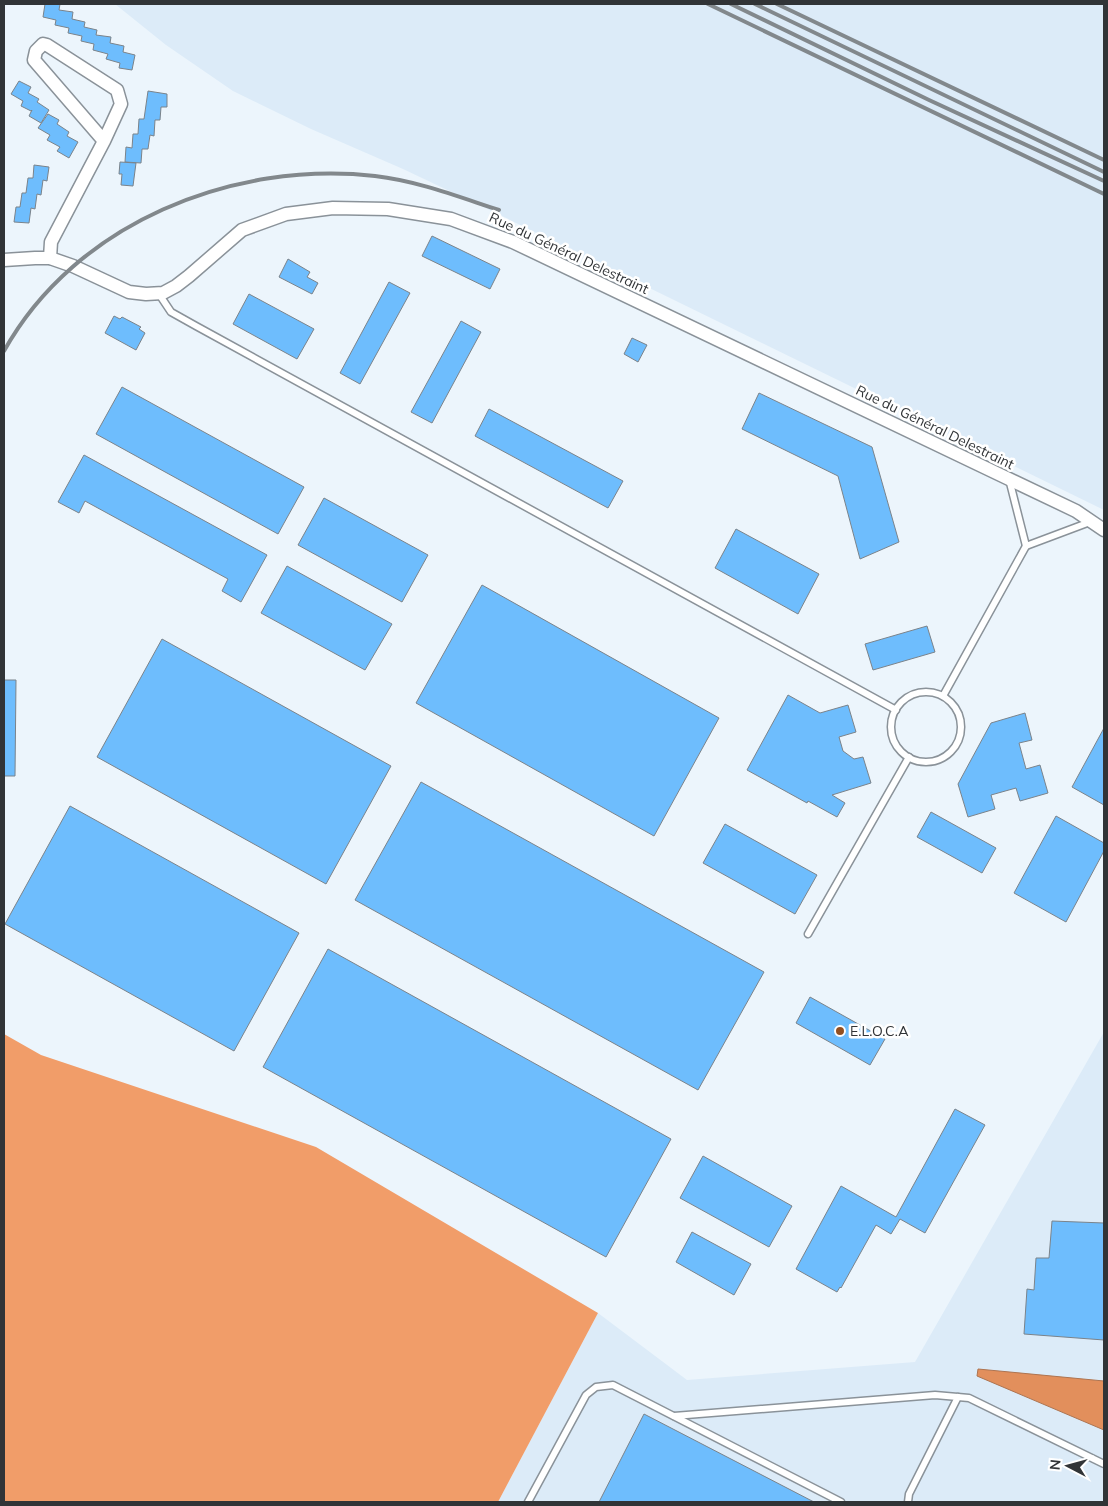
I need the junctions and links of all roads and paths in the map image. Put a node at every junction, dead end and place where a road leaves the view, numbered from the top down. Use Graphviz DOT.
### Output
graph roads {
  1 [pos="104,141"];
  2 [pos="50,258"];
  3 [pos="4,260"];
  4 [pos="158,293"];
  5 [pos="1008,479"];
  6 [pos="1091,521"];
  7 [pos="1104,530"];
  8 [pos="1026,546"];
  9 [pos="943,696"];
  10 [pos="896,710"];
  11 [pos="909,757"];
  12 [pos="808,934"];
  13 [pos="958,1397"];
  14 [pos="674,1416"];
  15 [pos="1104,1464"];
  16 [pos="528,1502"];
  17 [pos="841,1502"];
  18 [pos="908,1502"];
  1 -- 1 [label="street"];
  1 -- 2 [label="street"];
  2 -- 3 [label="street, Rue du Général Delestraint"];
  2 -- 4 [label="street, Rue du Général Delestraint"];
  4 -- 5 [label="street, Rue du Général Delestraint"];
  4 -- 10 [label="lane"];
  5 -- 6 [label="street, Rue du Général Delestraint"];
  5 -- 8 [label="lane"];
  6 -- 7 [label="street, Rue du Général Delestraint"];
  6 -- 8 [label="lane"];
  8 -- 9 [label="lane"];
  9 -- 10 [label="lane"];
  9 -- 11 [label="lane"];
  10 -- 11 [label="lane"];
  11 -- 12 [label="lane"];
  13 -- 14 [label="lane"];
  13 -- 15 [label="lane"];
  13 -- 18 [label="lane"];
  14 -- 16 [label="lane"];
  14 -- 17 [label="lane"];
}
